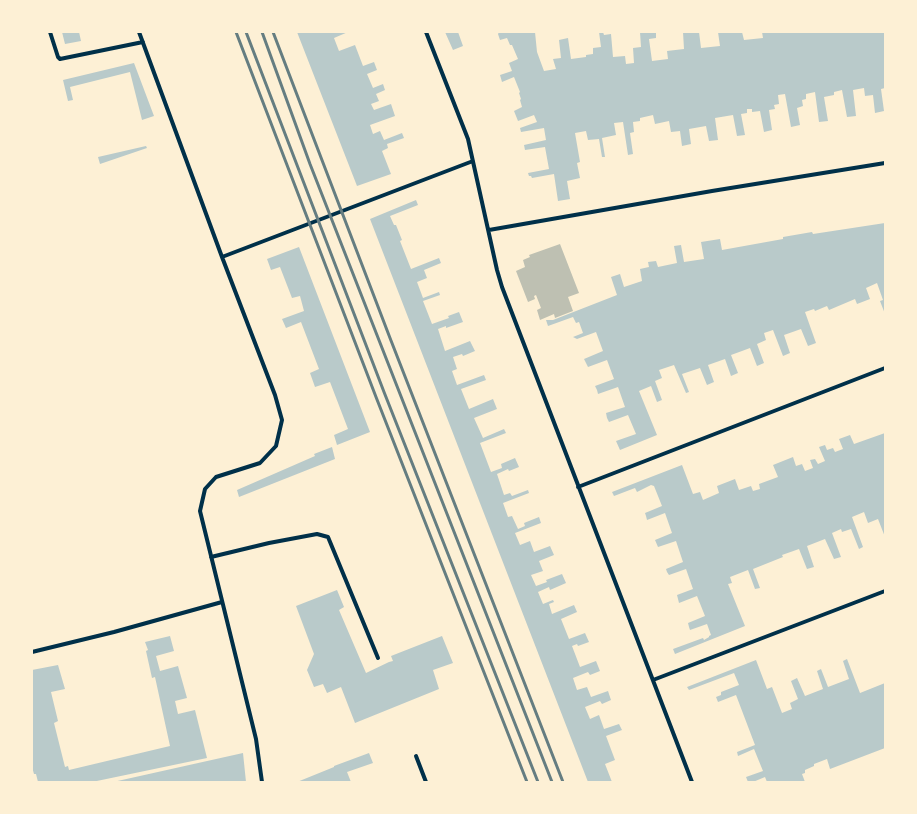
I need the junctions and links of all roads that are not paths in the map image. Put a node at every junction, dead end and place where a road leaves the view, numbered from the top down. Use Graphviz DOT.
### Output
graph roads {
  1 [pos="50,32"];
  2 [pos="139,32"];
  3 [pos="426,32"];
  4 [pos="143,42"];
  5 [pos="473,161"];
  6 [pos="885,163"];
  7 [pos="489,230"];
  8 [pos="222,257"];
  9 [pos="885,368"];
  10 [pos="578,487"];
  11 [pos="211,557"];
  12 [pos="885,592"];
  13 [pos="222,602"];
  14 [pos="32,652"];
  15 [pos="378,658"];
  16 [pos="653,680"];
  17 [pos="416,756"];
  18 [pos="262,782"];
  19 [pos="426,782"];
  20 [pos="692,782"];
  1 -- 4 [label="street"];
  2 -- 4 [label="street"];
  3 -- 5 [label="street"];
  4 -- 8 [label="street"];
  5 -- 7 [label="street"];
  5 -- 8 [label="street"];
  6 -- 7 [label="street"];
  7 -- 10 [label="street"];
  8 -- 11 [label="street"];
  9 -- 10 [label="street"];
  10 -- 16 [label="street"];
  11 -- 13 [label="street"];
  11 -- 15 [label="street"];
  12 -- 16 [label="street"];
  13 -- 14 [label="street"];
  13 -- 18 [label="street"];
  16 -- 20 [label="street"];
  17 -- 19 [label="street"];
}
